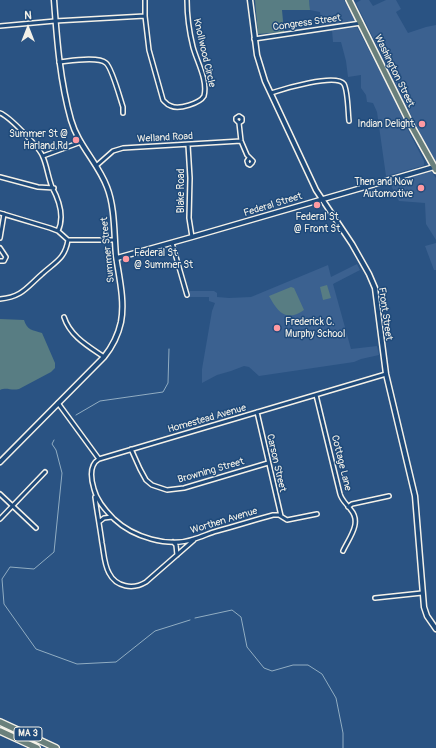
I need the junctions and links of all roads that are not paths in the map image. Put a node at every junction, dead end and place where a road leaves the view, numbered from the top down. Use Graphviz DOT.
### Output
graph roads {
  1 [pos="54,0"];
  2 [pos="145,0"];
  3 [pos="187,0"];
  4 [pos="250,0"];
  5 [pos="349,0"];
  6 [pos="145,16"];
  7 [pos="55,21"];
  8 [pos="361,24"];
  9 [pos="0,26"];
  10 [pos="254,39"];
  11 [pos="59,62"];
  12 [pos="271,93"];
  13 [pos="0,113"];
  14 [pos="123,113"];
  15 [pos="349,121"];
  16 [pos="239,123"];
  17 [pos="241,141"];
  18 [pos="81,142"];
  19 [pos="188,145"];
  20 [pos="43,156"];
  21 [pos="249,158"];
  22 [pos="96,166"];
  23 [pos="435,168"];
  24 [pos="0,177"];
  25 [pos="54,188"];
  26 [pos="322,199"];
  27 [pos="0,213"];
  28 [pos="4,214"];
  29 [pos="58,231"];
  30 [pos="0,238"];
  31 [pos="192,238"];
  32 [pos="68,240"];
  33 [pos="115,240"];
  34 [pos="172,243"];
  35 [pos="0,248"];
  36 [pos="117,258"];
  37 [pos="0,260"];
  38 [pos="187,294"];
  39 [pos="0,299"];
  40 [pos="64,317"];
  41 [pos="104,357"];
  42 [pos="386,374"];
  43 [pos="316,395"];
  44 [pos="58,402"];
  45 [pos="257,412"];
  46 [pos="131,449"];
  47 [pos="99,459"];
  48 [pos="0,462"];
  49 [pos="268,463"];
  50 [pos="44,472"];
  51 [pos="95,493"];
  52 [pos="0,494"];
  53 [pos="388,496"];
  54 [pos="12,506"];
  55 [pos="348,507"];
  56 [pos="317,514"];
  57 [pos="280,516"];
  58 [pos="112,517"];
  59 [pos="0,519"];
  60 [pos="99,522"];
  61 [pos="36,528"];
  62 [pos="194,539"];
  63 [pos="173,541"];
  64 [pos="343,551"];
  65 [pos="177,555"];
  66 [pos="422,593"];
  67 [pos="375,598"];
  68 [pos="436,629"];
  69 [pos="0,722"];
  70 [pos="0,731"];
  71 [pos="37,748"];
  72 [pos="56,748"];
  1 -- 7 [label="street, Summer Street"];
  2 -- 6 [label="street, Knollwood Circle"];
  3 -- 6 [label="street, Knollwood Circle"];
  4 -- 10 [label="street, Front Street"];
  5 -- 8 [label="main road, Washington Street"];
  6 -- 7 [label="street"];
  7 -- 9 [label="street"];
  7 -- 11 [label="street, Summer Street"];
  8 -- 10 [label="street, Congress Street"];
  8 -- 23 [label="main road, Washington Street"];
  10 -- 12 [label="street, Front Street"];
  11 -- 14 [label="street"];
  11 -- 18 [label="street, Summer Street"];
  12 -- 15 [label="street"];
  12 -- 26 [label="street, Front Street"];
  13 -- 20 [label="street"];
  16 -- 17 [label="street"];
  17 -- 19 [label="street, Welland Road"];
  17 -- 21 [label="street"];
  18 -- 20 [label="street"];
  18 -- 22 [label="street, Summer Street"];
  19 -- 22 [label="street, Welland Road"];
  19 -- 31 [label="street, Blake Road"];
  20 -- 25 [label="street"];
  22 -- 33 [label="street, Summer Street"];
  23 -- 26 [label="street, Federal Street"];
  24 -- 25 [label="street"];
  25 -- 29 [label="street"];
  26 -- 31 [label="street, Federal Street"];
  26 -- 42 [label="street, Front Street"];
  27 -- 28 [label="street"];
  28 -- 29 [label="street"];
  28 -- 30 [label="street"];
  29 -- 32 [label="street"];
  31 -- 34 [label="street, Federal Street"];
  32 -- 33 [label="street"];
  32 -- 39 [label="street"];
  33 -- 36 [label="street, Summer Street"];
  34 -- 36 [label="street, Federal Street"];
  34 -- 38 [label="street"];
  35 -- 37 [label="street"];
  36 -- 41 [label="street, Summer Street"];
  40 -- 41 [label="street"];
  41 -- 44 [label="street, Summer Street"];
  42 -- 43 [label="street, Homestead Avenue"];
  42 -- 66 [label="street, Front Street"];
  43 -- 45 [label="street, Homestead Avenue"];
  43 -- 55 [label="street, Cottage Lane"];
  44 -- 47 [label="street"];
  44 -- 48 [label="street, Summer Street"];
  45 -- 46 [label="street, Homestead Avenue"];
  45 -- 49 [label="street, Carson Street"];
  46 -- 47 [label="street, Homestead Avenue"];
  46 -- 49 [label="street, Browning Street"];
  47 -- 51 [label="street, Worthen Avenue"];
  49 -- 57 [label="street, Carson Street"];
  50 -- 54 [label="street"];
  51 -- 58 [label="street, Worthen Avenue"];
  51 -- 60 [label="street"];
  52 -- 54 [label="street"];
  53 -- 55 [label="street"];
  54 -- 59 [label="street"];
  54 -- 61 [label="street"];
  55 -- 64 [label="street, Cottage Lane"];
  56 -- 57 [label="street, Worthen Avenue"];
  57 -- 62 [label="street, Worthen Avenue"];
  58 -- 60 [label="street"];
  58 -- 63 [label="street, Worthen Avenue"];
  60 -- 65 [label="street"];
  62 -- 63 [label="street, Worthen Avenue"];
  62 -- 65 [label="street"];
  63 -- 65 [label="street"];
  66 -- 67 [label="street"];
  66 -- 68 [label="street, Front Street"];
  69 -- 72 [label="highway, MA 3"];
  70 -- 71 [label="highway, MA 3"];
}
